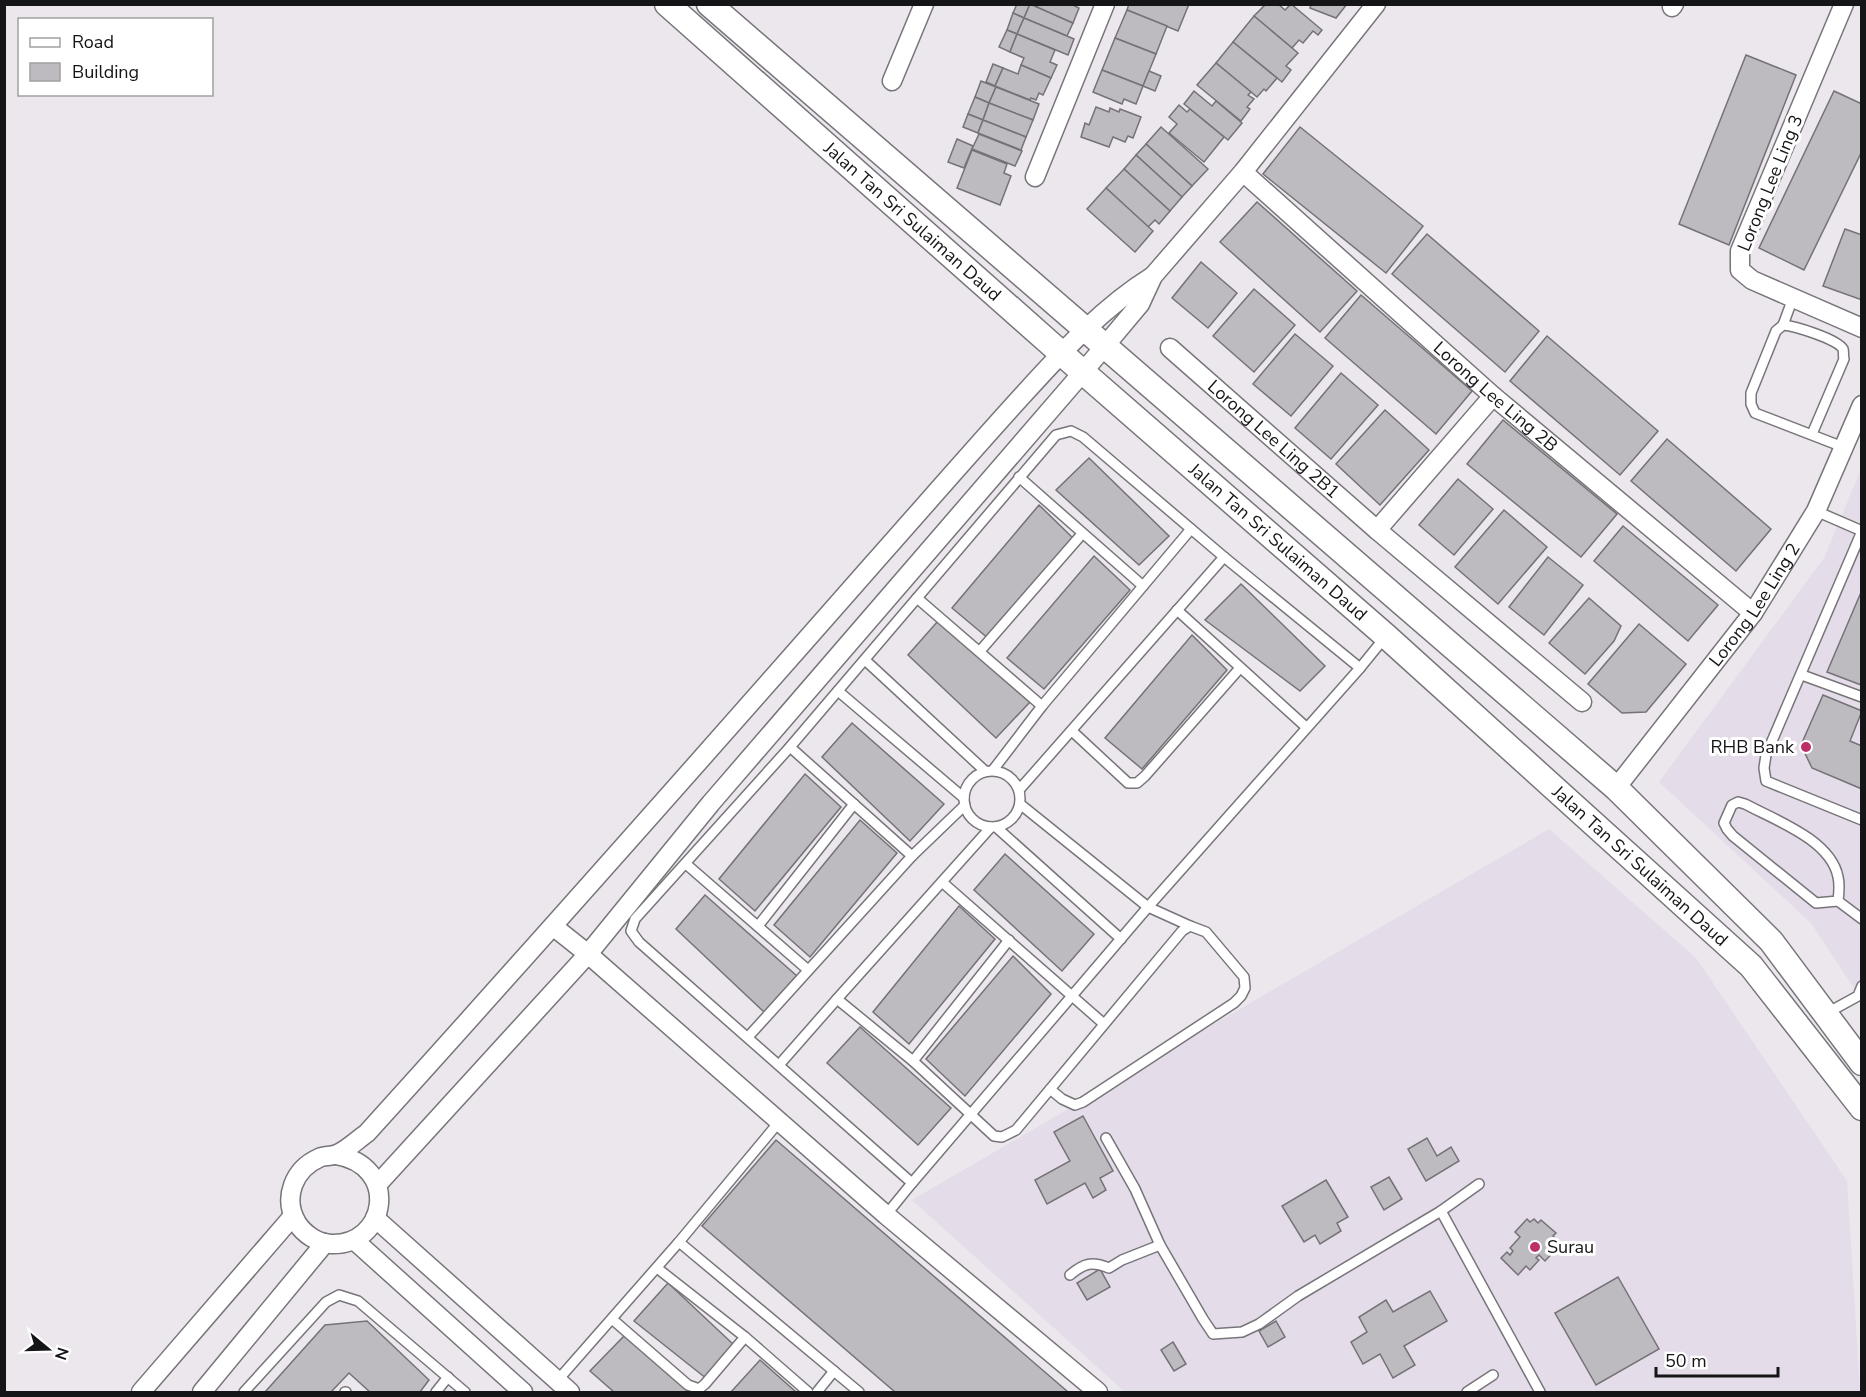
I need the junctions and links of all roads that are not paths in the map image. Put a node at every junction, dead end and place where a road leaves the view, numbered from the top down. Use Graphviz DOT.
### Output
graph roads {
  1 [pos="667,4"];
  2 [pos="709,4"];
  3 [pos="924,4"];
  4 [pos="1105,4"];
  5 [pos="1376,4"];
  6 [pos="1844,4"];
  7 [pos="892,81"];
  8 [pos="1243,172"];
  9 [pos="1035,177"];
  10 [pos="1153,276"];
  11 [pos="1793,298"];
  12 [pos="1783,325"];
  13 [pos="1862,328"];
  14 [pos="1085,329"];
  15 [pos="1104,346"];
  16 [pos="1170,348"];
  17 [pos="1061,353"];
  18 [pos="1083,372"];
  19 [pos="1493,396"];
  20 [pos="1862,405"];
  21 [pos="1812,434"];
  22 [pos="1843,447"];
  23 [pos="950,476"];
  24 [pos="1019,477"];
  25 [pos="973,498"];
  26 [pos="1816,511"];
  27 [pos="953,522"];
  28 [pos="1191,529"];
  29 [pos="1377,530"];
  30 [pos="1862,531"];
  31 [pos="1082,534"];
  32 [pos="970,536"];
  33 [pos="1224,557"];
  34 [pos="1143,586"];
  35 [pos="917,598"];
  36 [pos="1177,610"];
  37 [pos="1753,614"];
  38 [pos="1386,636"];
  39 [pos="980,651"];
  40 [pos="866,660"];
  41 [pos="1240,668"];
  42 [pos="1360,668"];
  43 [pos="1802,675"];
  44 [pos="838,691"];
  45 [pos="1862,697"];
  46 [pos="1582,702"];
  47 [pos="1042,706"];
  48 [pos="1306,727"];
  49 [pos="1072,731"];
  50 [pos="790,747"];
  51 [pos="989,771"];
  52 [pos="1616,788"];
  53 [pos="1019,790"];
  54 [pos="964,802"];
  55 [pos="711,803"];
  56 [pos="854,804"];
  57 [pos="1020,804"];
  58 [pos="724,819"];
  59 [pos="1862,820"];
  60 [pos="993,827"];
  61 [pos="912,856"];
  62 [pos="686,864"];
  63 [pos="942,882"];
  64 [pos="1838,901"];
  65 [pos="1148,907"];
  66 [pos="1862,919"];
  67 [pos="758,926"];
  68 [pos="1190,926"];
  69 [pos="554,927"];
  70 [pos="1121,939"];
  71 [pos="1009,940"];
  72 [pos="588,954"];
  73 [pos="808,970"];
  74 [pos="1862,986"];
  75 [pos="1072,996"];
  76 [pos="837,999"];
  77 [pos="1825,1014"];
  78 [pos="1104,1024"];
  79 [pos="748,1037"];
  80 [pos="913,1061"];
  81 [pos="1862,1063"];
  82 [pos="779,1065"];
  83 [pos="1050,1089"];
  84 [pos="1862,1108"];
  85 [pos="970,1115"];
  86 [pos="779,1122"];
  87 [pos="1106,1138"];
  88 [pos="336,1155"];
  89 [pos="912,1183"];
  90 [pos="1479,1184"];
  91 [pos="377,1185"];
  92 [pos="1442,1211"];
  93 [pos="886,1215"];
  94 [pos="293,1216"];
  95 [pos="375,1218"];
  96 [pos="354,1240"];
  97 [pos="679,1242"];
  98 [pos="325,1243"];
  99 [pos="1160,1245"];
  100 [pos="657,1268"];
  101 [pos="1070,1275"];
  102 [pos="612,1319"];
  103 [pos="745,1337"];
  104 [pos="834,1371"];
  105 [pos="1493,1375"];
  106 [pos="448,1377"];
  107 [pos="564,1387"];
  108 [pos="141,1392"];
  109 [pos="202,1392"];
  110 [pos="244,1392"];
  111 [pos="436,1392"];
  112 [pos="465,1392"];
  113 [pos="523,1392"];
  114 [pos="808,1392"];
  115 [pos="817,1392"];
  116 [pos="859,1392"];
  117 [pos="1098,1392"];
  118 [pos="1467,1392"];
  119 [pos="1540,1392"];
  1 -- 17 [label="main road, Jalan Tan Sri Sulaiman Daud"];
  2 -- 14 [label="main road, Jalan Tan Sri Sulaiman Daud"];
  3 -- 7 [label="street"];
  4 -- 9 [label="street"];
  5 -- 8 [label="street"];
  6 -- 11 [label="street, Lorong Lee Ling 3"];
  8 -- 10 [label="street"];
  8 -- 19 [label="street, Lorong Lee Ling 2B"];
  10 -- 14 [label="street"];
  10 -- 15 [label="street"];
  11 -- 12 [label="lane"];
  11 -- 13 [label="street, Lorong Lee Ling 3"];
  12 -- 21 [label="lane"];
  12 -- 21 [label="lane"];
  14 -- 15 [label="main road, Jalan Tan Sri Sulaiman Daud"];
  14 -- 17 [label="street"];
  15 -- 18 [label="street"];
  15 -- 52 [label="main road, Jalan Tan Sri Sulaiman Daud"];
  16 -- 29 [label="street, Lorong Lee Ling 2B1"];
  17 -- 18 [label="main road, Jalan Tan Sri Sulaiman Daud"];
  17 -- 23 [label="street"];
  18 -- 25 [label="street"];
  18 -- 38 [label="main road, Jalan Tan Sri Sulaiman Daud"];
  19 -- 29 [label="street"];
  19 -- 37 [label="street, Lorong Lee Ling 2B"];
  20 -- 22 [label="street, Lorong Lee Ling 2"];
  21 -- 22 [label="lane"];
  22 -- 26 [label="street, Lorong Lee Ling 2"];
  23 -- 25 [label="street"];
  23 -- 69 [label="street"];
  24 -- 28 [label="lane"];
  24 -- 31 [label="lane"];
  24 -- 32 [label="lane"];
  25 -- 27 [label="street"];
  26 -- 30 [label="lane"];
  26 -- 37 [label="street, Lorong Lee Ling 2"];
  27 -- 32 [label="lane"];
  27 -- 55 [label="street"];
  28 -- 33 [label="lane"];
  28 -- 34 [label="lane"];
  29 -- 46 [label="street, Lorong Lee Ling 2B1"];
  30 -- 43 [label="lane"];
  31 -- 34 [label="lane"];
  31 -- 39 [label="lane"];
  32 -- 35 [label="lane"];
  33 -- 36 [label="lane"];
  33 -- 42 [label="lane"];
  34 -- 47 [label="lane"];
  35 -- 39 [label="lane"];
  35 -- 40 [label="lane"];
  36 -- 41 [label="lane"];
  36 -- 49 [label="lane"];
  37 -- 52 [label="street, Lorong Lee Ling 2"];
  38 -- 42 [label="lane"];
  38 -- 84 [label="main road, Jalan Tan Sri Sulaiman Daud"];
  39 -- 47 [label="lane"];
  40 -- 44 [label="lane"];
  40 -- 51 [label="lane"];
  41 -- 48 [label="lane"];
  41 -- 49 [label="lane"];
  42 -- 48 [label="lane"];
  43 -- 45 [label="lane"];
  43 -- 59 [label="lane"];
  44 -- 50 [label="lane"];
  44 -- 54 [label="lane"];
  47 -- 51 [label="lane"];
  48 -- 65 [label="lane"];
  49 -- 53 [label="lane"];
  50 -- 56 [label="lane"];
  50 -- 58 [label="lane"];
  51 -- 53 [label="lane"];
  51 -- 54 [label="lane"];
  52 -- 77 [label="main road, Jalan Tan Sri Sulaiman Daud"];
  53 -- 57 [label="lane"];
  54 -- 60 [label="lane"];
  54 -- 61 [label="lane"];
  55 -- 58 [label="lane"];
  55 -- 72 [label="street"];
  56 -- 61 [label="lane"];
  56 -- 67 [label="lane"];
  57 -- 60 [label="lane"];
  57 -- 65 [label="lane"];
  58 -- 62 [label="lane"];
  60 -- 63 [label="lane"];
  60 -- 70 [label="lane"];
  61 -- 73 [label="lane"];
  62 -- 67 [label="lane"];
  62 -- 79 [label="lane"];
  63 -- 71 [label="lane"];
  63 -- 76 [label="lane"];
  64 -- 64 [label="lane"];
  64 -- 66 [label="lane"];
  65 -- 68 [label="lane"];
  65 -- 70 [label="lane"];
  67 -- 73 [label="lane"];
  68 -- 78 [label="lane"];
  68 -- 83 [label="lane"];
  69 -- 72 [label="street"];
  69 -- 88 [label="street"];
  70 -- 75 [label="lane"];
  71 -- 75 [label="lane"];
  71 -- 80 [label="lane"];
  72 -- 86 [label="street"];
  72 -- 91 [label="street"];
  73 -- 79 [label="lane"];
  74 -- 77 [label="lane"];
  75 -- 78 [label="lane"];
  75 -- 85 [label="lane"];
  76 -- 80 [label="lane"];
  76 -- 82 [label="lane"];
  77 -- 81 [label="main road, Jalan Tan Sri Sulaiman Daud"];
  78 -- 83 [label="lane"];
  79 -- 82 [label="lane"];
  80 -- 85 [label="lane"];
  82 -- 89 [label="lane"];
  83 -- 85 [label="lane"];
  85 -- 89 [label="lane"];
  86 -- 93 [label="street"];
  86 -- 97 [label="lane"];
  87 -- 99 [label="lane"];
  88 -- 91 [label="street"];
  88 -- 94 [label="street"];
  89 -- 93 [label="lane"];
  90 -- 92 [label="lane"];
  91 -- 95 [label="street"];
  92 -- 99 [label="lane"];
  92 -- 119 [label="lane"];
  93 -- 117 [label="street"];
  94 -- 98 [label="street"];
  94 -- 108 [label="street"];
  95 -- 96 [label="street"];
  95 -- 107 [label="street"];
  96 -- 98 [label="street"];
  96 -- 113 [label="street"];
  97 -- 100 [label="lane"];
  97 -- 104 [label="lane"];
  98 -- 109 [label="street"];
  99 -- 101 [label="lane"];
  100 -- 102 [label="lane"];
  100 -- 103 [label="lane"];
  102 -- 103 [label="lane"];
  102 -- 107 [label="lane"];
  103 -- 114 [label="lane"];
  104 -- 115 [label="lane"];
  104 -- 116 [label="lane"];
  105 -- 118 [label="lane"];
  106 -- 110 [label="lane"];
  106 -- 111 [label="lane"];
  106 -- 112 [label="lane"];
}
